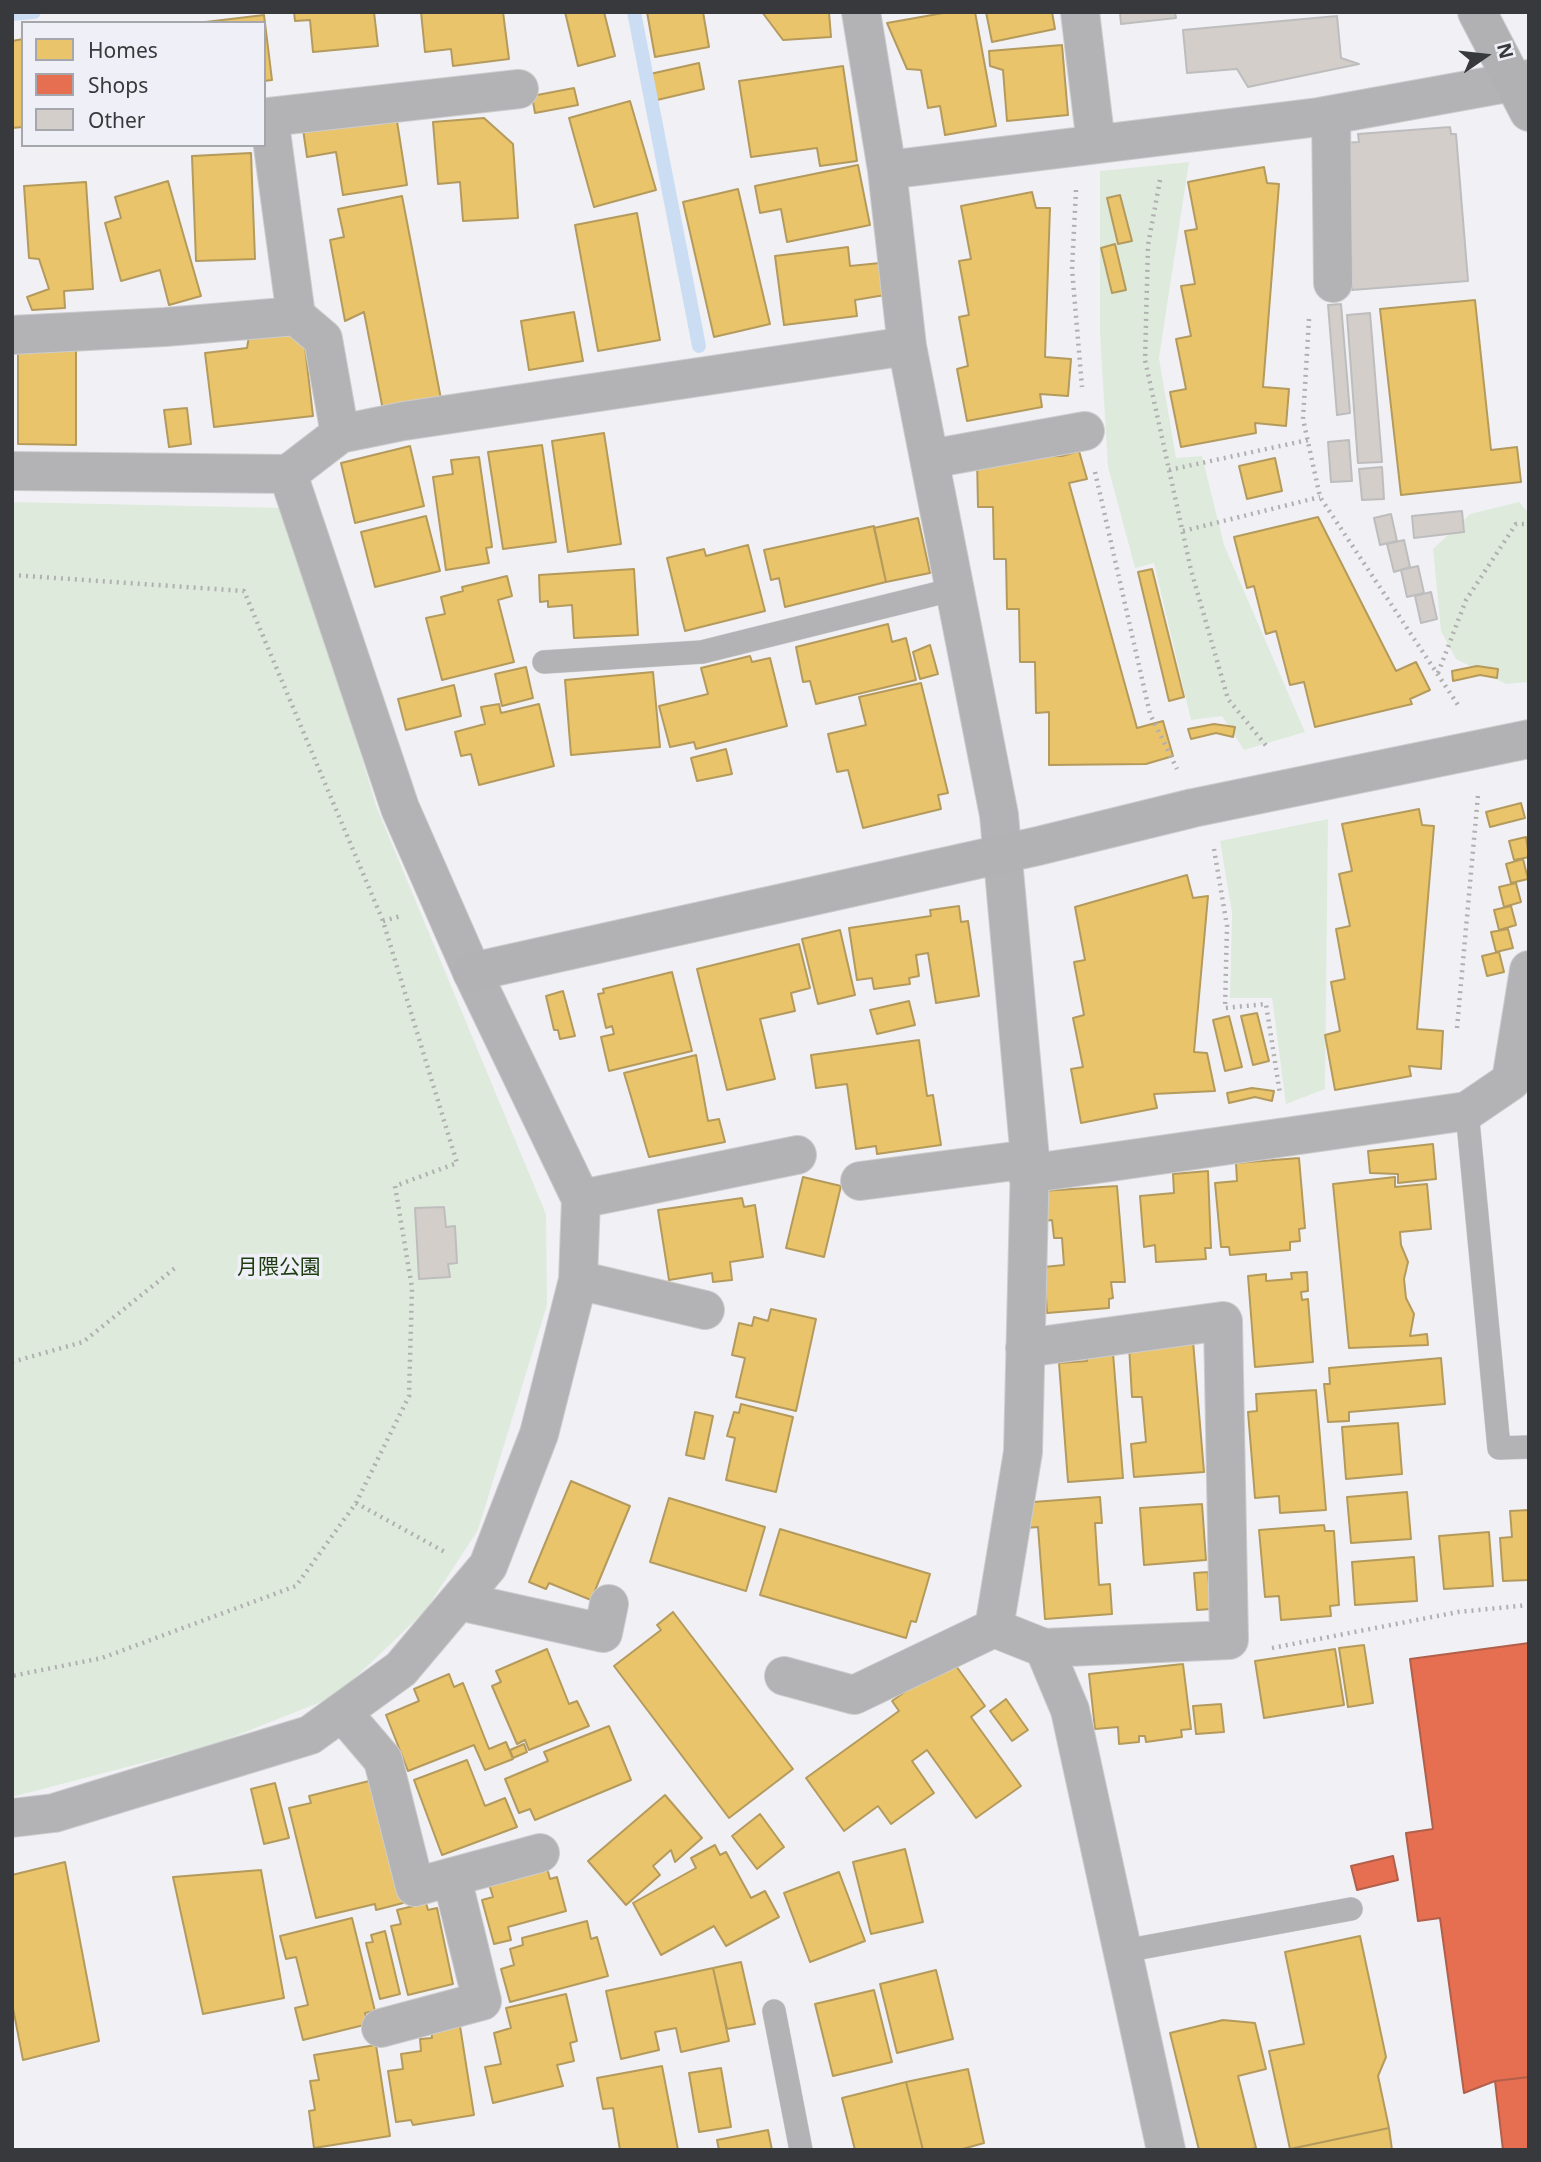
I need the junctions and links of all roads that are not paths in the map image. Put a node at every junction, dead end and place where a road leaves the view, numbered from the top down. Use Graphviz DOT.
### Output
graph roads {
  1 [pos="861,12"];
  2 [pos="1080,12"];
  3 [pos="1477,12"];
  4 [pos="519,89"];
  5 [pos="1524,92"];
  6 [pos="1331,115"];
  7 [pos="267,118"];
  8 [pos="1096,144"];
  9 [pos="887,170"];
  10 [pos="1321,296"];
  11 [pos="296,316"];
  12 [pos="12,335"];
  13 [pos="907,346"];
  14 [pos="1086,431"];
  15 [pos="340,434"];
  16 [pos="930,459"];
  17 [pos="12,471"];
  18 [pos="288,474"];
  19 [pos="955,589"];
  20 [pos="544,662"];
  21 [pos="1529,740"];
  22 [pos="1002,854"];
  23 [pos="1529,970"];
  24 [pos="472,972"];
  25 [pos="1467,1111"];
  26 [pos="797,1155"];
  27 [pos="1028,1166"];
  28 [pos="860,1181"];
  29 [pos="581,1199"];
  30 [pos="578,1280"];
  31 [pos="705,1310"];
  32 [pos="1025,1348"];
  33 [pos="1529,1447"];
  34 [pos="460,1601"];
  35 [pos="609,1604"];
  36 [pos="994,1628"];
  37 [pos="1044,1648"];
  38 [pos="784,1676"];
  39 [pos="342,1712"];
  40 [pos="12,1818"];
  41 [pos="540,1853"];
  42 [pos="452,1878"];
  43 [pos="1351,1909"];
  44 [pos="1124,1951"];
  45 [pos="774,2011"];
  46 [pos="381,2028"];
  47 [pos="801,2150"];
  48 [pos="1166,2150"];
  1 -- 9 [label="street"];
  2 -- 8 [label="street"];
  3 -- 5 [label="highway"];
  4 -- 7 [label="street"];
  5 -- 6 [label="street"];
  6 -- 8 [label="street"];
  6 -- 10 [label="street"];
  7 -- 11 [label="street"];
  8 -- 9 [label="street"];
  9 -- 13 [label="street"];
  11 -- 12 [label="street"];
  11 -- 15 [label="street"];
  13 -- 15 [label="street"];
  13 -- 16 [label="street"];
  14 -- 16 [label="street"];
  15 -- 18 [label="street"];
  16 -- 19 [label="street"];
  17 -- 18 [label="street"];
  18 -- 24 [label="street"];
  19 -- 20 [label="lane"];
  19 -- 22 [label="street"];
  21 -- 22 [label="street"];
  22 -- 24 [label="street"];
  22 -- 27 [label="street"];
  23 -- 25 [label="street"];
  24 -- 29 [label="street"];
  25 -- 27 [label="street"];
  25 -- 33 [label="lane"];
  26 -- 29 [label="street"];
  27 -- 28 [label="street"];
  27 -- 32 [label="street"];
  29 -- 30 [label="street"];
  30 -- 31 [label="street"];
  30 -- 34 [label="street"];
  32 -- 36 [label="street"];
  32 -- 37 [label="street"];
  34 -- 35 [label="street"];
  34 -- 39 [label="street"];
  36 -- 37 [label="street"];
  36 -- 38 [label="street"];
  37 -- 44 [label="street"];
  39 -- 40 [label="street"];
  39 -- 42 [label="street"];
  41 -- 42 [label="street"];
  42 -- 46 [label="street"];
  43 -- 44 [label="lane"];
  44 -- 48 [label="street"];
  45 -- 47 [label="lane"];
}
